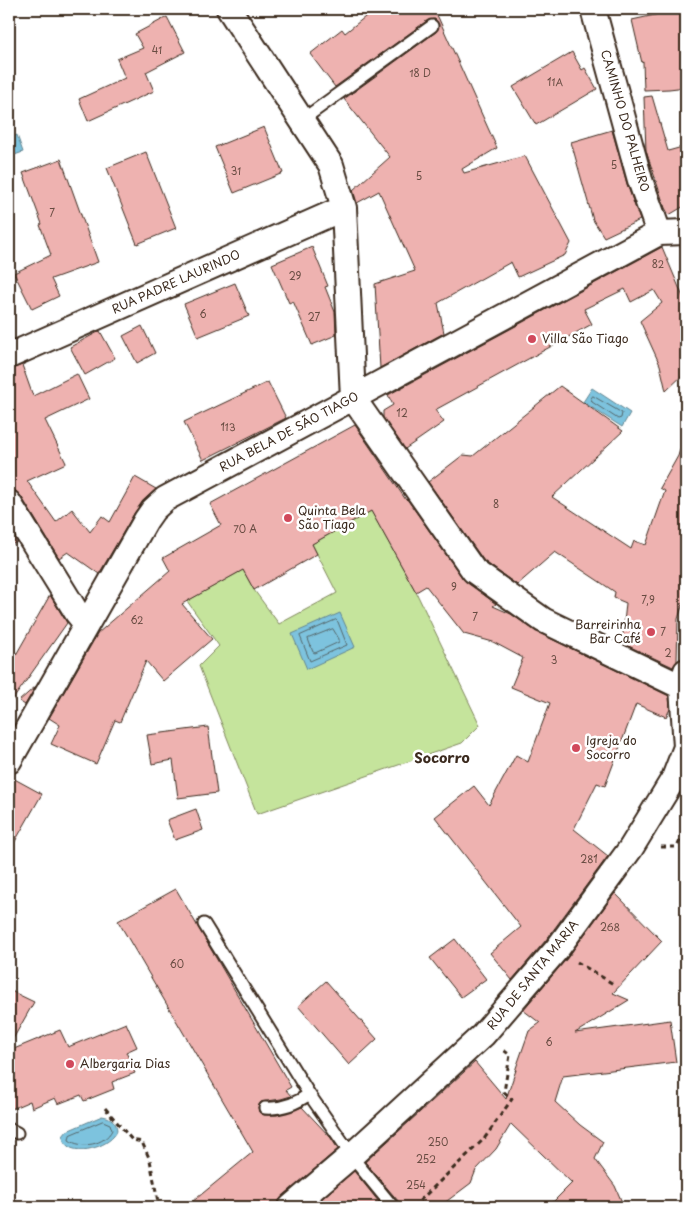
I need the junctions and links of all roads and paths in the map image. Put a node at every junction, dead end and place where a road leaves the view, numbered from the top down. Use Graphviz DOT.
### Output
graph roads {
  1 [pos="229,9"];
  2 [pos="593,9"];
  3 [pos="432,26"];
  4 [pos="302,120"];
  5 [pos="344,208"];
  6 [pos="686,232"];
  7 [pos="658,233"];
  8 [pos="9,356"];
  9 [pos="353,398"];
  10 [pos="9,503"];
  11 [pos="86,624"];
  12 [pos="684,679"];
  13 [pos="9,761"];
  14 [pos="204,924"];
  15 [pos="557,949"];
  16 [pos="615,985"];
  17 [pos="510,1056"];
  18 [pos="309,1094"];
  19 [pos="105,1108"];
  20 [pos="265,1108"];
  21 [pos="352,1155"];
  22 [pos="159,1207"];
  23 [pos="291,1207"];
  24 [pos="393,1207"];
  25 [pos="413,1207"];
  1 -- 4 [label="street"];
  2 -- 7 [label="street, CAMINHO DO PALHEIRO"];
  3 -- 4 [label="lane"];
  4 -- 5 [label="street"];
  5 -- 8 [label="street, RUA PADRE LAURINDO"];
  5 -- 9 [label="street"];
  6 -- 7 [label="street, RUA BELA DE SÃO TIAGO"];
  7 -- 9 [label="street, RUA BELA DE SÃO TIAGO"];
  9 -- 11 [label="street, RUA BELA DE SÃO TIAGO"];
  9 -- 12 [label="street"];
  10 -- 11 [label="street"];
  11 -- 13 [label="street, RUA BELA DE SÃO TIAGO"];
  12 -- 15 [label="street, RUA DE SANTA MARIA"];
  14 -- 18 [label="lane"];
  15 -- 16 [label="path"];
  15 -- 21 [label="street, RUA DE SANTA MARIA"];
  17 -- 25 [label="path"];
  18 -- 20 [label="lane"];
  18 -- 21 [label="lane"];
  19 -- 22 [label="path"];
  21 -- 23 [label="street, RUA DE SANTA MARIA"];
  21 -- 24 [label="lane"];
}
